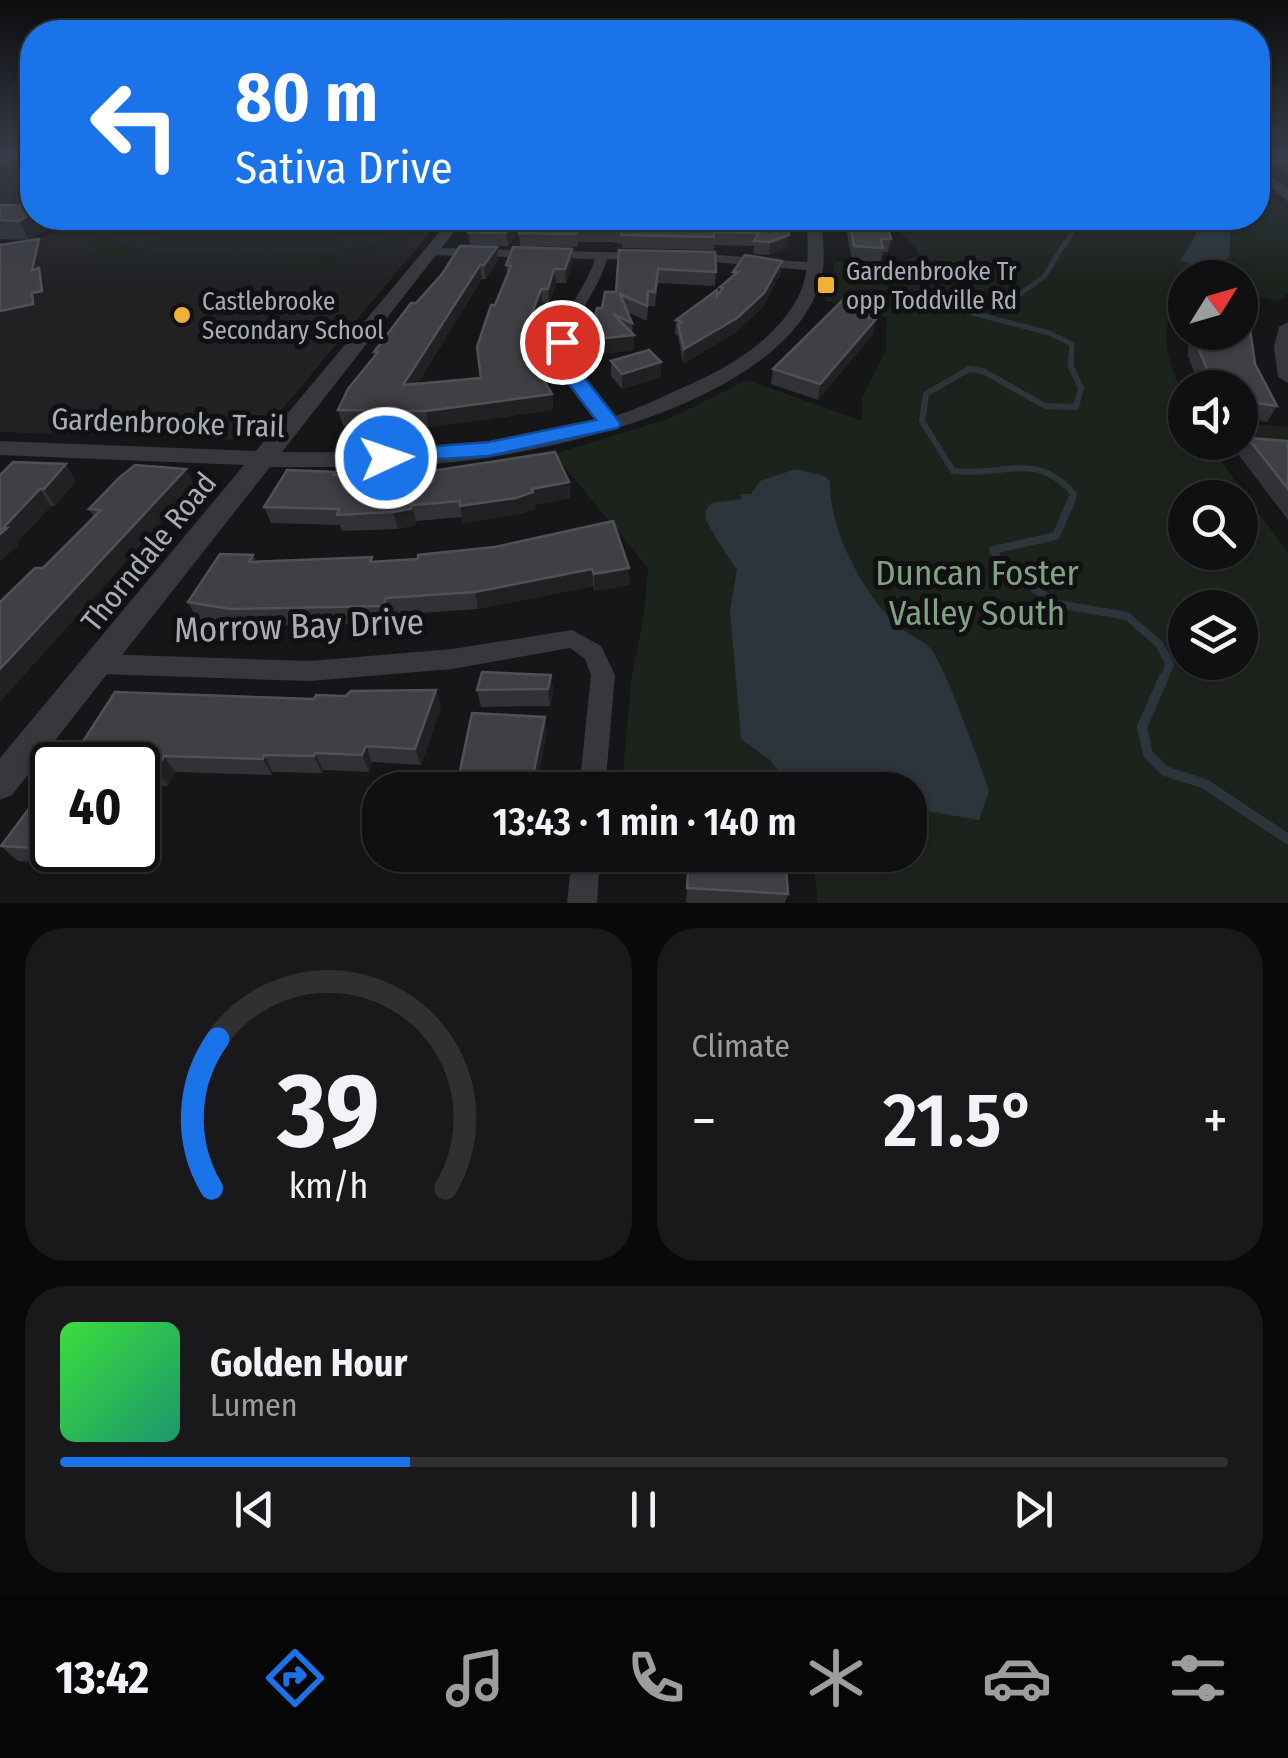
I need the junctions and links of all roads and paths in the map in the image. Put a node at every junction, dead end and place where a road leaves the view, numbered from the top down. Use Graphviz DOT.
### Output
graph roads {
  1 [pos="450,230"];
  2 [pos="814,230"];
  3 [pos="434,252"];
  4 [pos="602,255"];
  5 [pos="657,256"];
  6 [pos="675,257"];
  7 [pos="816,266"];
  8 [pos="1288,326"];
  9 [pos="1288,378"];
  10 [pos="610,424"];
  11 [pos="3,451"];
  12 [pos="268,456"];
  13 [pos="100,664"];
  14 [pos="594,772"];
  15 [pos="0,784"];
  16 [pos="585,872"];
  17 [pos="582,903"];
  1 -- 3 [label="street, Thorndale Road"];
  2 -- 7 [label="street, Gardenbrooke Trail"];
  3 -- 4 [label="street"];
  3 -- 12 [label="street, Thorndale Road"];
  4 -- 5 [label="street"];
  4 -- 10 [label="street"];
  6 -- 7 [label="street"];
  7 -- 10 [label="street, Gardenbrooke Trail"];
  8 -- 9 [label="street"];
  10 -- 12 [label="street, Gardenbrooke Trail"];
  11 -- 12 [label="street, Gardenbrooke Trail"];
  12 -- 13 [label="street, Thorndale Road"];
  13 -- 14 [label="street, Morrow Bay Drive"];
  13 -- 15 [label="street, Thorndale Road"];
  16 -- 17 [label="street"];
}
